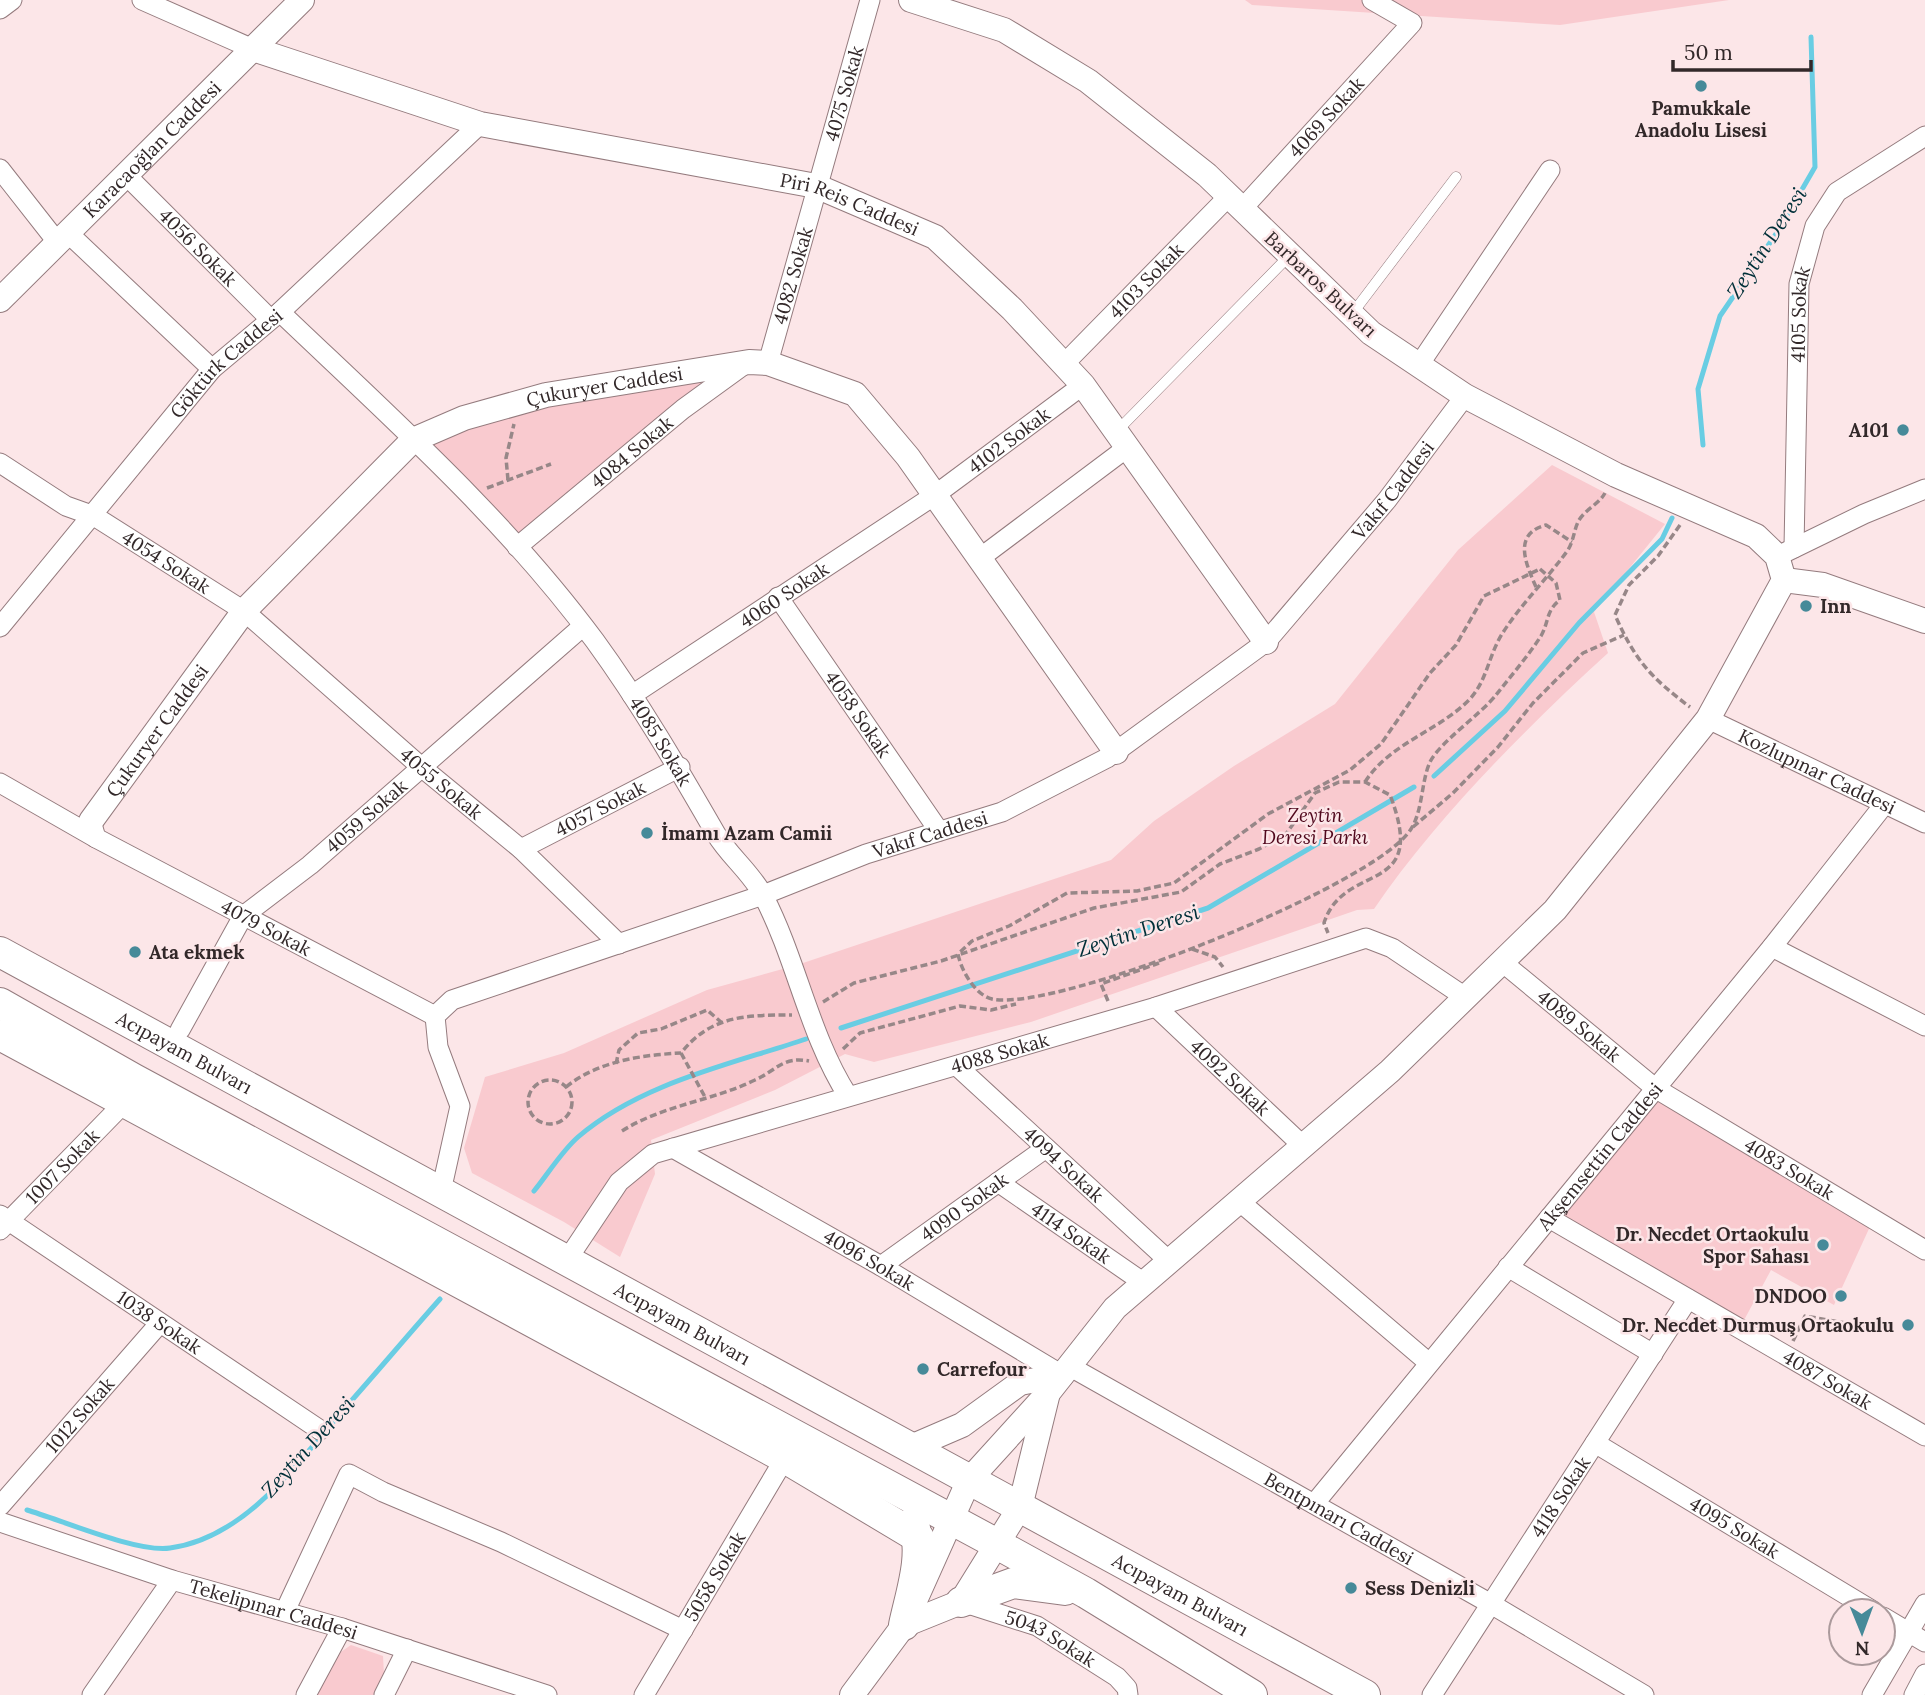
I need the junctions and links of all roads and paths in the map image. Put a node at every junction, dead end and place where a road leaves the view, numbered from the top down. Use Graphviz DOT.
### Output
graph roads {
  1 [pos="12,0"];
  2 [pos="142,0"];
  3 [pos="302,0"];
  4 [pos="870,0"];
  5 [pos="1372,0"];
  6 [pos="917,1"];
  7 [pos="0,9"];
  8 [pos="253,49"];
  9 [pos="480,124"];
  10 [pos="1925,136"];
  11 [pos="0,169"];
  12 [pos="1550,170"];
  13 [pos="126,175"];
  14 [pos="1456,177"];
  15 [pos="816,186"];
  16 [pos="1234,204"];
  17 [pos="63,238"];
  18 [pos="1290,255"];
  19 [pos="0,300"];
  20 [pos="275,315"];
  21 [pos="1352,315"];
  22 [pos="758,362"];
  23 [pos="1064,364"];
  24 [pos="1419,365"];
  25 [pos="212,369"];
  26 [pos="1083,385"];
  27 [pos="1465,396"];
  28 [pos="522,401"];
  29 [pos="409,436"];
  30 [pos="1122,439"];
  31 [pos="0,463"];
  32 [pos="551,464"];
  33 [pos="1616,475"];
  34 [pos="508,480"];
  35 [pos="1925,489"];
  36 [pos="468,495"];
  37 [pos="935,495"];
  38 [pos="1691,508"];
  39 [pos="93,516"];
  40 [pos="1572,542"];
  41 [pos="517,547"];
  42 [pos="1786,552"];
  43 [pos="980,558"];
  44 [pos="1530,573"];
  45 [pos="1546,574"];
  46 [pos="1784,580"];
  47 [pos="1536,587"];
  48 [pos="778,597"];
  49 [pos="252,618"];
  50 [pos="1925,621"];
  51 [pos="582,626"];
  52 [pos="0,627"];
  53 [pos="1624,635"];
  54 [pos="1266,642"];
  55 [pos="632,695"];
  56 [pos="1707,719"];
  57 [pos="1116,752"];
  58 [pos="420,766"];
  59 [pos="680,767"];
  60 [pos="1366,782"];
  61 [pos="0,783"];
  62 [pos="1883,806"];
  63 [pos="1925,823"];
  64 [pos="1411,828"];
  65 [pos="93,830"];
  66 [pos="939,831"];
  67 [pos="1400,839"];
  68 [pos="521,849"];
  69 [pos="763,895"];
  70 [pos="243,916"];
  71 [pos="619,944"];
  72 [pos="1772,947"];
  73 [pos="1335,948"];
  74 [pos="0,951"];
  75 [pos="1184,951"];
  76 [pos="958,954"];
  77 [pos="1174,955"];
  78 [pos="1502,962"];
  79 [pos="1234,981"];
  80 [pos="1101,984"];
  81 [pos="1066,991"];
  82 [pos="1053,994"];
  83 [pos="1465,998"];
  84 [pos="0,1003"];
  85 [pos="1156,1007"];
  86 [pos="810,1015"];
  87 [pos="435,1016"];
  88 [pos="722,1022"];
  89 [pos="1925,1026"];
  90 [pos="180,1030"];
  91 [pos="0,1035"];
  92 [pos="681,1053"];
  93 [pos="616,1063"];
  94 [pos="827,1063"];
  95 [pos="957,1066"];
  96 [pos="566,1087"];
  97 [pos="1655,1088"];
  98 [pos="848,1096"];
  99 [pos="705,1097"];
  100 [pos="124,1103"];
  101 [pos="622,1130"];
  102 [pos="1303,1146"];
  103 [pos="673,1148"];
  104 [pos="1046,1148"];
  105 [pos="998,1182"];
  106 [pos="438,1188"];
  107 [pos="1239,1201"];
  108 [pos="1549,1217"];
  109 [pos="3,1222"];
  110 [pos="1925,1250"];
  111 [pos="566,1260"];
  112 [pos="1170,1261"];
  113 [pos="881,1266"];
  114 [pos="1508,1267"];
  115 [pos="1144,1283"];
  116 [pos="1688,1299"];
  117 [pos="159,1324"];
  118 [pos="1880,1329"];
  119 [pos="1653,1354"];
  120 [pos="1785,1355"];
  121 [pos="1429,1363"];
  122 [pos="1060,1378"];
  123 [pos="320,1430"];
  124 [pos="1924,1434"];
  125 [pos="1595,1443"];
  126 [pos="911,1447"];
  127 [pos="785,1458"];
  128 [pos="970,1480"];
  129 [pos="901,1492"];
  130 [pos="1314,1504"];
  131 [pos="0,1506"];
  132 [pos="1020,1507"];
  133 [pos="951,1519"];
  134 [pos="0,1522"];
  135 [pos="919,1538"];
  136 [pos="997,1544"];
  137 [pos="172,1580"];
  138 [pos="1086,1593"];
  139 [pos="1850,1597"];
  140 [pos="961,1602"];
  141 [pos="1491,1604"];
  142 [pos="1925,1604"];
  143 [pos="285,1611"];
  144 [pos="904,1625"];
  145 [pos="1897,1626"];
  146 [pos="342,1628"];
  147 [pos="683,1630"];
  148 [pos="1917,1638"];
  149 [pos="407,1649"];
  150 [pos="1925,1675"];
  151 [pos="92,1695"];
  152 [pos="306,1695"];
  153 [pos="384,1695"];
  154 [pos="547,1695"];
  155 [pos="644,1695"];
  156 [pos="852,1695"];
  157 [pos="1128,1695"];
  158 [pos="1214,1695"];
  159 [pos="1252,1695"];
  160 [pos="1365,1695"];
  161 [pos="1432,1695"];
  162 [pos="1644,1695"];
  163 [pos="1872,1695"];
  164 [pos="1914,1695"];
  1 -- 7 [label="street"];
  2 -- 8 [label="street"];
  3 -- 8 [label="street, Karacaoğlan Caddesi"];
  4 -- 15 [label="street, 4075 Sokak"];
  5 -- 16 [label="street, 4069 Sokak"];
  6 -- 16 [label="street, Barbaros Bulvarı"];
  8 -- 9 [label="street, Piri Reis Caddesi"];
  8 -- 13 [label="street, Karacaoğlan Caddesi"];
  9 -- 15 [label="street, Piri Reis Caddesi"];
  9 -- 20 [label="street, Göktürk Caddesi"];
  10 -- 42 [label="street, 4105 Sokak"];
  11 -- 17 [label="street"];
  12 -- 24 [label="street"];
  13 -- 17 [label="street, Karacaoğlan Caddesi"];
  13 -- 20 [label="street, 4056 Sokak"];
  14 -- 21 [label="lane"];
  15 -- 22 [label="street, 4082 Sokak"];
  15 -- 23 [label="street, Piri Reis Caddesi"];
  16 -- 18 [label="street, Barbaros Bulvarı"];
  16 -- 23 [label="street, 4103 Sokak"];
  17 -- 19 [label="street, Karacaoğlan Caddesi"];
  17 -- 25 [label="street"];
  18 -- 21 [label="street, Barbaros Bulvarı"];
  18 -- 30 [label="lane"];
  20 -- 25 [label="street, Göktürk Caddesi"];
  20 -- 29 [label="street, 4056 Sokak"];
  21 -- 24 [label="street, Barbaros Bulvarı"];
  22 -- 28 [label="street, Çukuryer Caddesi"];
  22 -- 37 [label="street, Çukuryer Caddesi"];
  22 -- 41 [label="street, 4084 Sokak"];
  23 -- 26 [label="street, Piri Reis Caddesi"];
  24 -- 27 [label="street, Barbaros Bulvarı"];
  25 -- 39 [label="street, Göktürk Caddesi"];
  26 -- 30 [label="street, Piri Reis Caddesi"];
  26 -- 37 [label="street, 4102 Sokak"];
  27 -- 33 [label="street, Barbaros Bulvarı"];
  27 -- 54 [label="street, Vakıf Caddesi"];
  28 -- 29 [label="street, Çukuryer Caddesi"];
  28 -- 34 [label="path"];
  29 -- 36 [label="street, 4085 Sokak"];
  29 -- 49 [label="street, Çukuryer Caddesi"];
  30 -- 43 [label="street"];
  30 -- 54 [label="street, Piri Reis Caddesi"];
  31 -- 39 [label="street, 4054 Sokak"];
  32 -- 34 [label="path"];
  33 -- 38 [label="street, Barbaros Bulvarı"];
  33 -- 40 [label="path"];
  34 -- 36 [label="path"];
  35 -- 42 [label="street"];
  36 -- 41 [label="street, 4085 Sokak"];
  37 -- 43 [label="street, Çukuryer Caddesi"];
  37 -- 48 [label="street, 4060 Sokak"];
  38 -- 42 [label="street, Barbaros Bulvarı"];
  38 -- 53 [label="path"];
  39 -- 49 [label="street, 4054 Sokak"];
  39 -- 52 [label="street, Göktürk Caddesi"];
  40 -- 44 [label="path"];
  40 -- 45 [label="path"];
  41 -- 51 [label="street, 4085 Sokak"];
  42 -- 46 [label="street"];
  43 -- 57 [label="street, Çukuryer Caddesi"];
  44 -- 45 [label="path"];
  44 -- 47 [label="path"];
  44 -- 76 [label="path"];
  45 -- 47 [label="path"];
  45 -- 64 [label="path"];
  46 -- 50 [label="street"];
  46 -- 56 [label="street"];
  47 -- 60 [label="path"];
  48 -- 55 [label="street, 4060 Sokak"];
  48 -- 66 [label="street, 4058 Sokak"];
  49 -- 58 [label="street, 4055 Sokak"];
  49 -- 65 [label="street, Çukuryer Caddesi"];
  51 -- 55 [label="street, 4085 Sokak"];
  51 -- 58 [label="street, 4059 Sokak"];
  53 -- 56 [label="path"];
  53 -- 64 [label="path"];
  54 -- 57 [label="street, Vakıf Caddesi"];
  55 -- 59 [label="street, 4085 Sokak"];
  56 -- 62 [label="street, Kozlupınar Caddesi"];
  56 -- 78 [label="street"];
  57 -- 66 [label="street, Vakıf Caddesi"];
  58 -- 68 [label="street, 4055 Sokak"];
  58 -- 70 [label="street, 4059 Sokak"];
  59 -- 68 [label="street, 4057 Sokak"];
  59 -- 69 [label="street, 4085 Sokak"];
  60 -- 67 [label="path"];
  60 -- 76 [label="path"];
  61 -- 65 [label="street, 4079 Sokak"];
  62 -- 63 [label="street, Kozlupınar Caddesi"];
  62 -- 72 [label="street, Akşemsettin Caddesi"];
  64 -- 67 [label="path"];
  65 -- 70 [label="street, 4079 Sokak"];
  66 -- 69 [label="street, Vakıf Caddesi"];
  67 -- 73 [label="path"];
  67 -- 75 [label="path"];
  68 -- 71 [label="street, 4055 Sokak"];
  69 -- 71 [label="street, Vakıf Caddesi"];
  69 -- 86 [label="street, 4085 Sokak"];
  70 -- 87 [label="street, 4079 Sokak"];
  70 -- 90 [label="street, 4059 Sokak"];
  71 -- 87 [label="street, Vakıf Caddesi"];
  72 -- 89 [label="street"];
  72 -- 97 [label="street, Akşemsettin Caddesi"];
  73 -- 79 [label="street, 4088 Sokak"];
  73 -- 83 [label="street, 4088 Sokak"];
  74 -- 106 [label="main road, Acıpayam Bulvarı"];
  75 -- 77 [label="path"];
  75 -- 79 [label="path"];
  76 -- 82 [label="path"];
  76 -- 86 [label="path"];
  77 -- 80 [label="path"];
  77 -- 82 [label="path"];
  78 -- 83 [label="street"];
  78 -- 97 [label="street, 4089 Sokak"];
  79 -- 85 [label="street, 4088 Sokak"];
  81 -- 82 [label="path"];
  82 -- 94 [label="path"];
  83 -- 102 [label="street"];
  84 -- 129 [label="main road"];
  85 -- 95 [label="street, 4088 Sokak"];
  85 -- 102 [label="street, 4092 Sokak"];
  86 -- 88 [label="path"];
  86 -- 94 [label="street, 4085 Sokak"];
  87 -- 106 [label="street"];
  88 -- 92 [label="path"];
  88 -- 93 [label="path"];
  91 -- 100 [label="main road"];
  92 -- 93 [label="path"];
  92 -- 99 [label="path"];
  93 -- 96 [label="path"];
  94 -- 98 [label="street, 4085 Sokak"];
  94 -- 99 [label="path"];
  95 -- 98 [label="street, 4088 Sokak"];
  95 -- 104 [label="street, 4094 Sokak"];
  96 -- 96 [label="path"];
  97 -- 108 [label="street, Akşemsettin Caddesi"];
  97 -- 110 [label="street, 4083 Sokak"];
  98 -- 103 [label="street, 4088 Sokak"];
  99 -- 101 [label="path"];
  100 -- 109 [label="street, 1007 Sokak"];
  100 -- 127 [label="main road"];
  102 -- 107 [label="street"];
  103 -- 111 [label="street, 4088 Sokak"];
  103 -- 113 [label="street, 4096 Sokak"];
  104 -- 105 [label="street, 4090 Sokak"];
  104 -- 112 [label="street, 4094 Sokak"];
  105 -- 113 [label="street, 4090 Sokak"];
  105 -- 115 [label="street, 4114 Sokak"];
  106 -- 111 [label="main road, Acıpayam Bulvarı"];
  107 -- 112 [label="street"];
  107 -- 121 [label="street"];
  108 -- 114 [label="street, Akşemsettin Caddesi"];
  108 -- 116 [label="street, 4087 Sokak"];
  109 -- 117 [label="street, 1038 Sokak"];
  111 -- 126 [label="main road, Acıpayam Bulvarı"];
  112 -- 115 [label="street"];
  113 -- 122 [label="street, 4096 Sokak"];
  114 -- 119 [label="street"];
  114 -- 121 [label="street, Akşemsettin Caddesi"];
  115 -- 122 [label="street"];
  116 -- 119 [label="street, 4118 Sokak"];
  116 -- 120 [label="street, 4087 Sokak"];
  117 -- 123 [label="street, 1038 Sokak"];
  117 -- 131 [label="street, 1012 Sokak"];
  118 -- 120 [label="path"];
  119 -- 125 [label="street, 4118 Sokak"];
  120 -- 124 [label="street, 4087 Sokak"];
  121 -- 130 [label="street, Akşemsettin Caddesi"];
  122 -- 126 [label="street"];
  122 -- 128 [label="street"];
  122 -- 130 [label="street, Bentpınarı Caddesi"];
  122 -- 132 [label="street"];
  125 -- 139 [label="street, 4095 Sokak"];
  125 -- 141 [label="street, 4118 Sokak"];
  126 -- 128 [label="main road, Acıpayam Bulvarı"];
  127 -- 135 [label="main road"];
  127 -- 147 [label="street, 5058 Sokak"];
  128 -- 132 [label="main road, Acıpayam Bulvarı"];
  128 -- 133 [label="street"];
  129 -- 133 [label="main road"];
  129 -- 135 [label="main road"];
  130 -- 141 [label="street, Bentpınarı Caddesi"];
  132 -- 136 [label="street"];
  132 -- 160 [label="main road, Acıpayam Bulvarı"];
  133 -- 136 [label="main road"];
  133 -- 144 [label="street"];
  134 -- 137 [label="street, Tekelipınar Caddesi"];
  135 -- 144 [label="main road"];
  136 -- 138 [label="main road"];
  136 -- 140 [label="street"];
  137 -- 143 [label="street, Tekelipınar Caddesi"];
  137 -- 151 [label="street"];
  138 -- 140 [label="main road"];
  138 -- 158 [label="main road"];
  138 -- 159 [label="main road"];
  140 -- 144 [label="street"];
  140 -- 157 [label="street, 5043 Sokak"];
  141 -- 161 [label="street, 4118 Sokak"];
  141 -- 162 [label="street, Bentpınarı Caddesi"];
  142 -- 148 [label="street"];
  143 -- 146 [label="street, Tekelipınar Caddesi"];
  143 -- 147 [label="street"];
  144 -- 156 [label="street"];
  145 -- 148 [label="street"];
  146 -- 149 [label="street, Tekelipınar Caddesi"];
  146 -- 152 [label="street"];
  147 -- 155 [label="street, 5058 Sokak"];
  148 -- 163 [label="street"];
  149 -- 153 [label="street"];
  149 -- 154 [label="street, Tekelipınar Caddesi"];
  150 -- 164 [label="street"];
}
